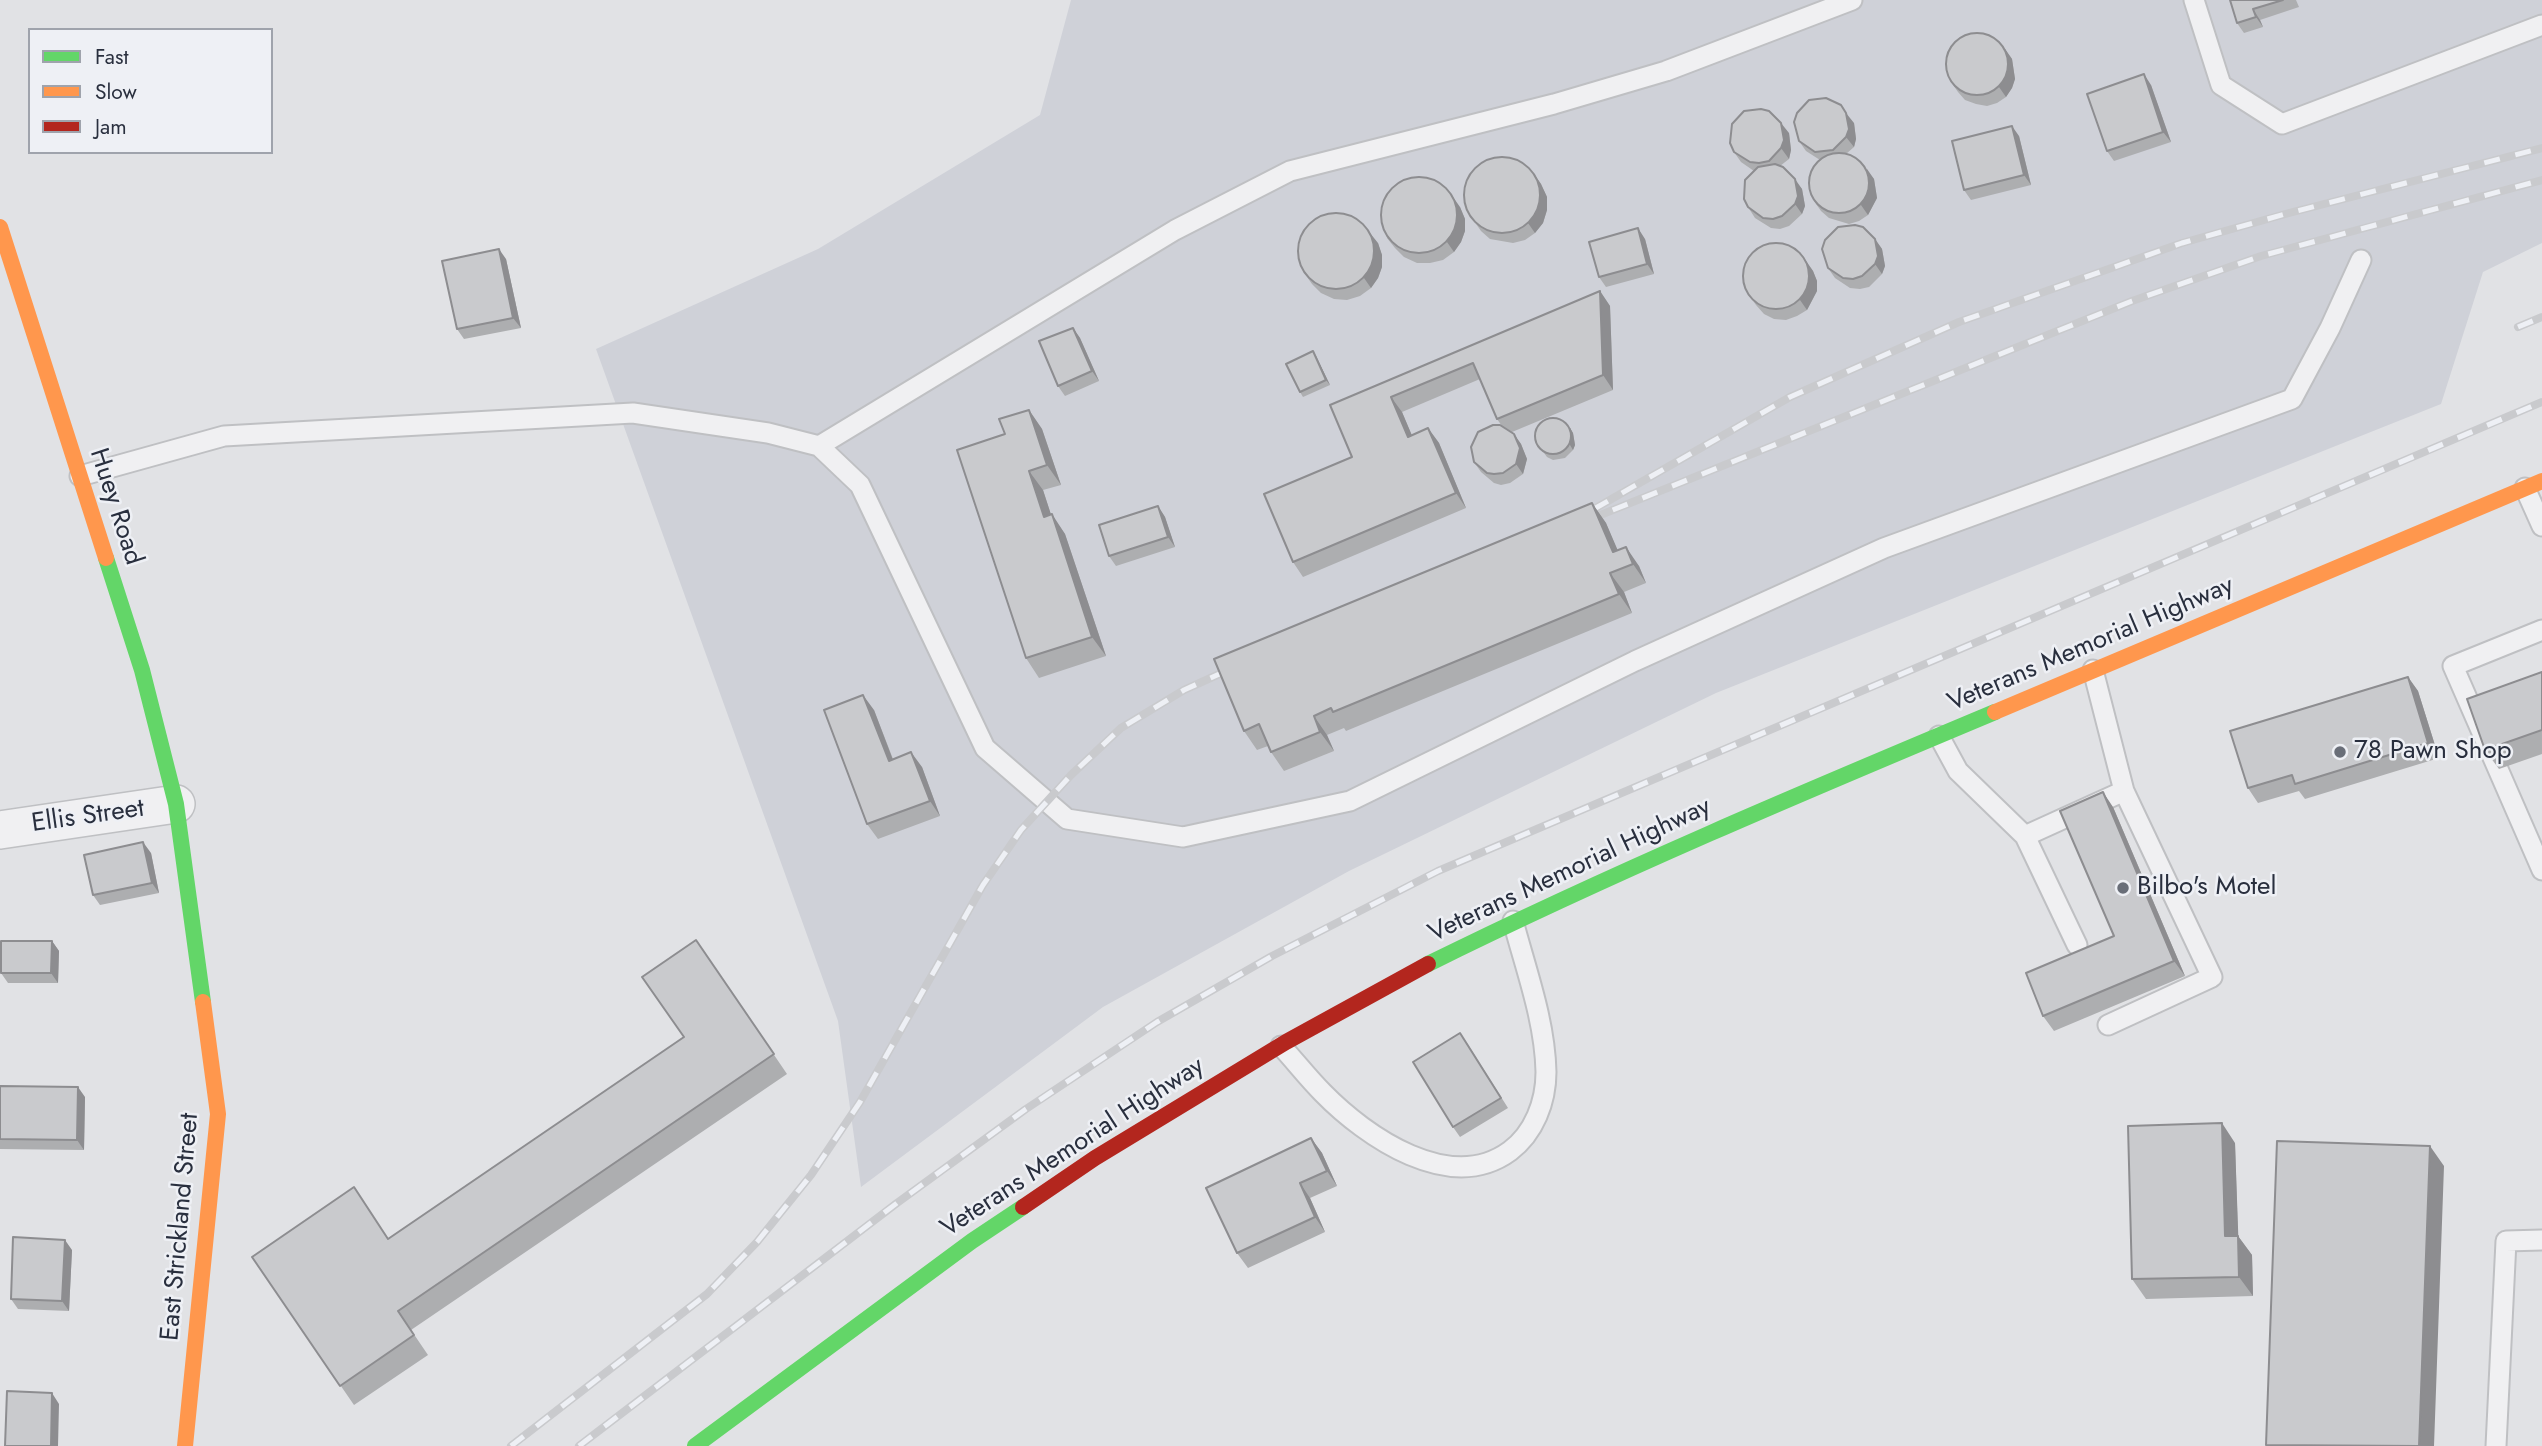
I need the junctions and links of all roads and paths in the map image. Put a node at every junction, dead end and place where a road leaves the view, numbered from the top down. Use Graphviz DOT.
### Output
graph roads {
  1 [pos="1852,0"];
  2 [pos="2194,0"];
  3 [pos="2542,25"];
  4 [pos="0,228"];
  5 [pos="2361,260"];
  6 [pos="819,446"];
  7 [pos="80,476"];
  8 [pos="2534,484"];
  9 [pos="2542,526"];
  10 [pos="2542,630"];
  11 [pos="2093,670"];
  12 [pos="1939,736"];
  13 [pos="2124,791"];
  14 [pos="176,804"];
  15 [pos="0,830"];
  16 [pos="2025,836"];
  17 [pos="2542,870"];
  18 [pos="1513,922"];
  19 [pos="2077,945"];
  20 [pos="2108,1025"];
  21 [pos="1281,1046"];
  22 [pos="2542,1240"];
  23 [pos="185,1446"];
  24 [pos="695,1446"];
  25 [pos="2496,1446"];
  1 -- 6 [label="lane"];
  2 -- 3 [label="lane"];
  4 -- 7 [label="main road, Huey Road"];
  5 -- 6 [label="lane"];
  6 -- 7 [label="lane"];
  7 -- 14 [label="main road, Huey Road"];
  8 -- 9 [label="lane"];
  8 -- 11 [label="main road, Veterans Memorial Highway"];
  10 -- 17 [label="lane"];
  11 -- 12 [label="main road, Veterans Memorial Highway"];
  11 -- 13 [label="lane"];
  12 -- 16 [label="lane"];
  12 -- 18 [label="main road, Veterans Memorial Highway"];
  13 -- 16 [label="lane"];
  13 -- 20 [label="lane"];
  14 -- 15 [label="street, Ellis Street"];
  14 -- 23 [label="main road, East Strickland Street"];
  16 -- 19 [label="lane"];
  18 -- 21 [label="main road, Veterans Memorial Highway"];
  18 -- 21 [label="lane"];
  21 -- 24 [label="main road, Veterans Memorial Highway"];
  22 -- 25 [label="lane"];
}
